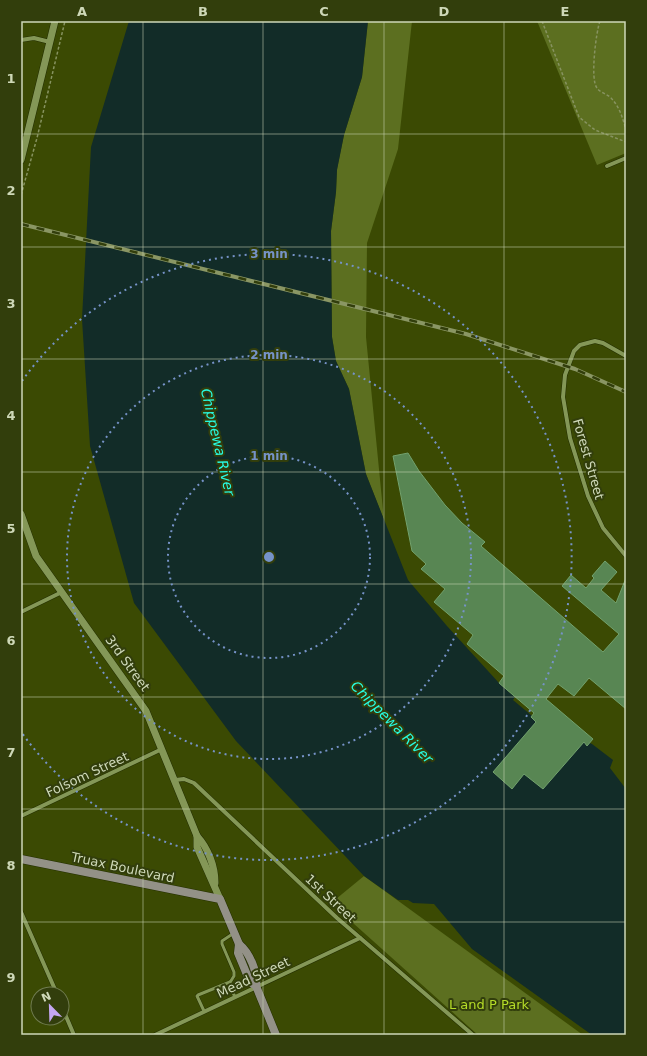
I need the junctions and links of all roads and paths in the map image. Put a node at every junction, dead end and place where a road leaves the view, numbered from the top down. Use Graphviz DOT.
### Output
graph roads {
  1 [pos="54,21"];
  2 [pos="66,21"];
  3 [pos="542,21"];
  4 [pos="600,21"];
  5 [pos="21,40"];
  6 [pos="50,42"];
  7 [pos="626,130"];
  8 [pos="626,142"];
  9 [pos="626,158"];
  10 [pos="21,160"];
  11 [pos="607,166"];
  12 [pos="21,195"];
  13 [pos="626,356"];
  14 [pos="21,514"];
  15 [pos="626,556"];
  16 [pos="62,592"];
  17 [pos="21,612"];
  18 [pos="162,749"];
  19 [pos="175,780"];
  20 [pos="21,816"];
  21 [pos="21,858"];
  22 [pos="220,899"];
  23 [pos="21,912"];
  24 [pos="234,933"];
  25 [pos="360,938"];
  26 [pos="230,982"];
  27 [pos="53,986"];
  28 [pos="256,986"];
  29 [pos="235,997"];
  30 [pos="204,1011"];
  31 [pos="70,1025"];
  32 [pos="74,1035"];
  33 [pos="155,1035"];
  34 [pos="276,1035"];
  35 [pos="473,1035"];
  1 -- 6 [label="street"];
  2 -- 12 [label="path"];
  3 -- 8 [label="path"];
  4 -- 7 [label="path"];
  5 -- 6 [label="street"];
  6 -- 10 [label="street"];
  9 -- 11 [label="street"];
  13 -- 15 [label="street, Forest Street"];
  14 -- 16 [label="street, 3rd Street"];
  16 -- 17 [label="street"];
  16 -- 18 [label="street, 3rd Street"];
  18 -- 19 [label="street, 3rd Street"];
  18 -- 20 [label="street, Folsom Street"];
  19 -- 22 [label="street, 3rd Street"];
  19 -- 25 [label="street, 1st Street"];
  21 -- 22 [label="main road, Truax Boulevard"];
  22 -- 24 [label="main road, 3rd Street"];
  23 -- 27 [label="street"];
  24 -- 26 [label="lane"];
  24 -- 28 [label="main road, 3rd Street"];
  25 -- 28 [label="street, Mead Street"];
  25 -- 35 [label="street, 1st Street"];
  26 -- 29 [label="lane"];
  26 -- 30 [label="lane"];
  28 -- 29 [label="street, Mead Street"];
  28 -- 34 [label="main road, 3rd Street"];
  29 -- 30 [label="street, Mead Street"];
  30 -- 33 [label="street, Mead Street"];
  31 -- 32 [label="street"];
}
